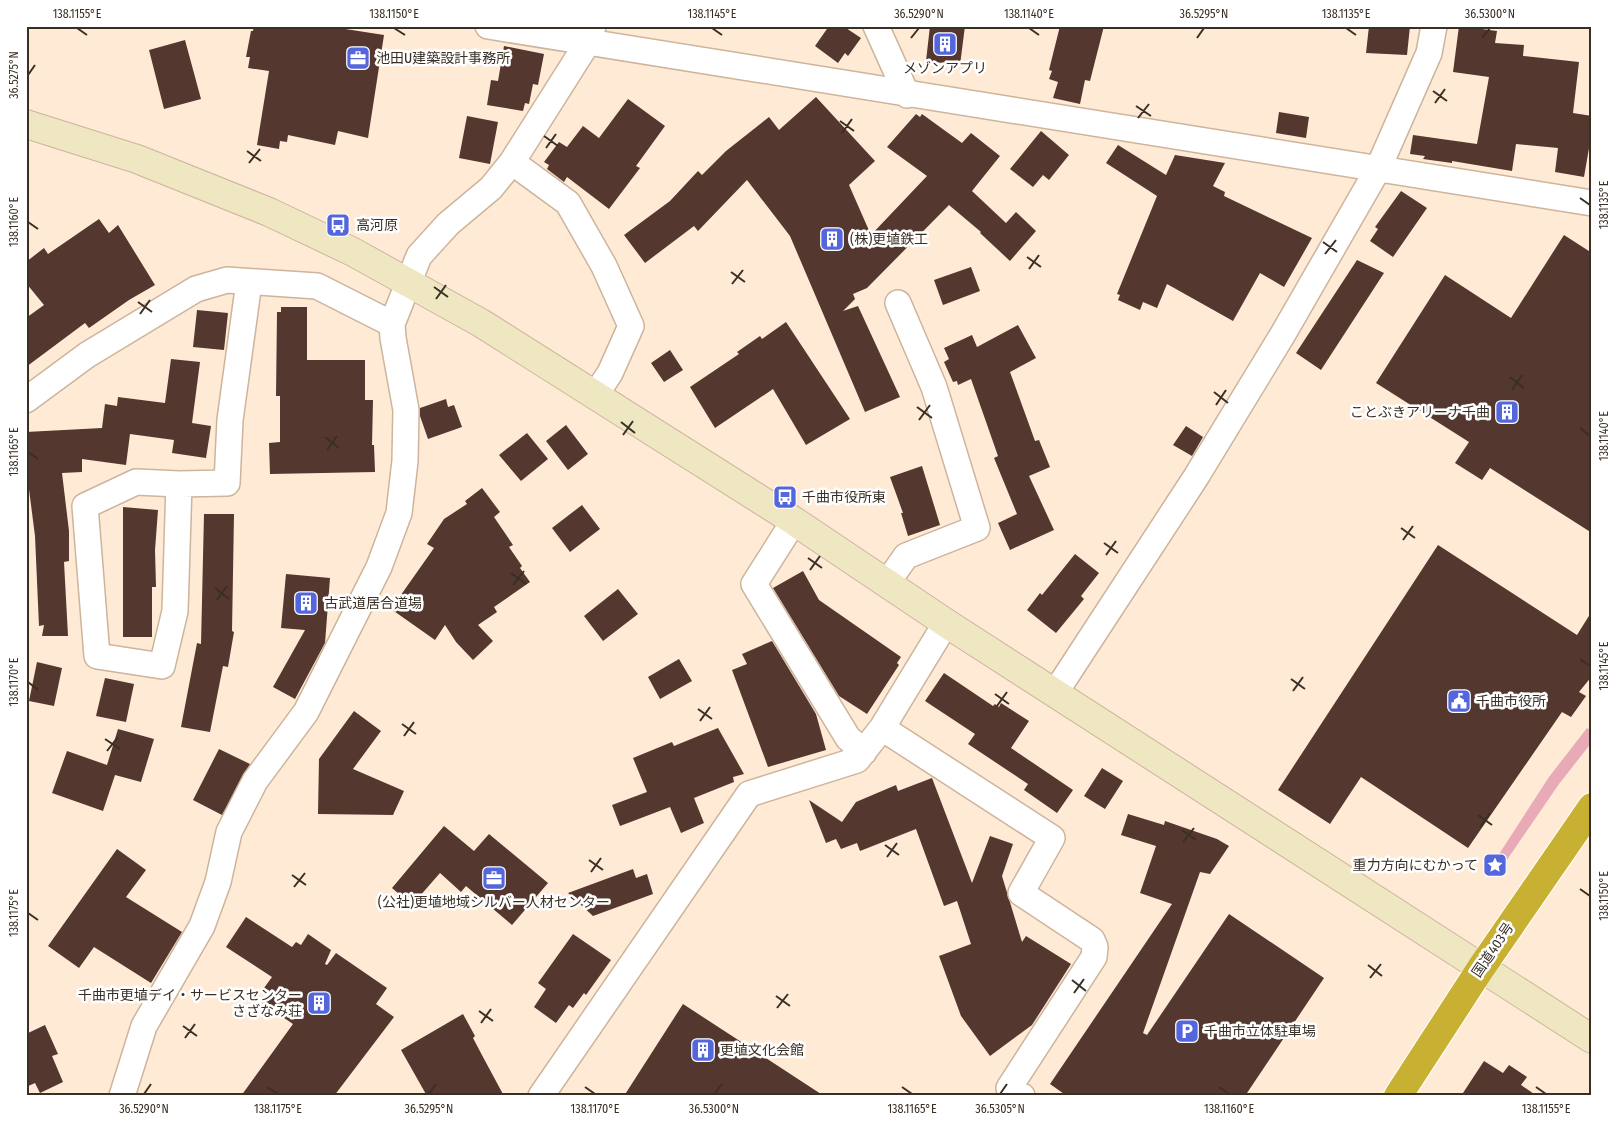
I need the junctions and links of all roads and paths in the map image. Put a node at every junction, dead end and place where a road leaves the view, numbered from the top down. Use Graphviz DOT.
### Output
graph roads {
  1 [pos="488,26"];
  2 [pos="876,26"];
  3 [pos="1434,26"];
  4 [pos="590,34"];
  5 [pos="907,94"];
  6 [pos="26,124"];
  7 [pos="512,162"];
  8 [pos="1378,168"];
  9 [pos="1592,203"];
  10 [pos="249,282"];
  11 [pos="408,282"];
  12 [pos="898,303"];
  13 [pos="392,324"];
  14 [pos="596,394"];
  15 [pos="26,400"];
  16 [pos="179,484"];
  17 [pos="794,521"];
  18 [pos="887,583"];
  19 [pos="946,623"];
  20 [pos="1055,693"];
  21 [pos="882,728"];
  22 [pos="864,752"];
  23 [pos="1592,806"];
  24 [pos="1481,968"];
  25 [pos="1592,1039"];
  26 [pos="1011,1093"];
  27 [pos="122,1096"];
  28 [pos="541,1096"];
  29 [pos="1398,1096"];
  1 -- 4 [label="street"];
  2 -- 5 [label="street"];
  3 -- 8 [label="street"];
  4 -- 5 [label="street"];
  4 -- 7 [label="street"];
  5 -- 8 [label="street"];
  6 -- 11 [label="street"];
  7 -- 11 [label="street"];
  7 -- 14 [label="street"];
  8 -- 9 [label="street"];
  8 -- 20 [label="street"];
  10 -- 13 [label="street"];
  10 -- 15 [label="street"];
  10 -- 16 [label="street"];
  11 -- 13 [label="street"];
  11 -- 14 [label="street"];
  12 -- 18 [label="street"];
  13 -- 27 [label="street"];
  14 -- 17 [label="street"];
  16 -- 16 [label="street"];
  17 -- 18 [label="street"];
  17 -- 22 [label="street"];
  18 -- 19 [label="street"];
  19 -- 20 [label="street"];
  19 -- 21 [label="street"];
  20 -- 24 [label="street"];
  21 -- 22 [label="street"];
  21 -- 26 [label="street"];
  22 -- 28 [label="street"];
  23 -- 24 [label="highway, 国道403号"];
  24 -- 25 [label="street"];
  24 -- 29 [label="highway, 国道403号"];
}
